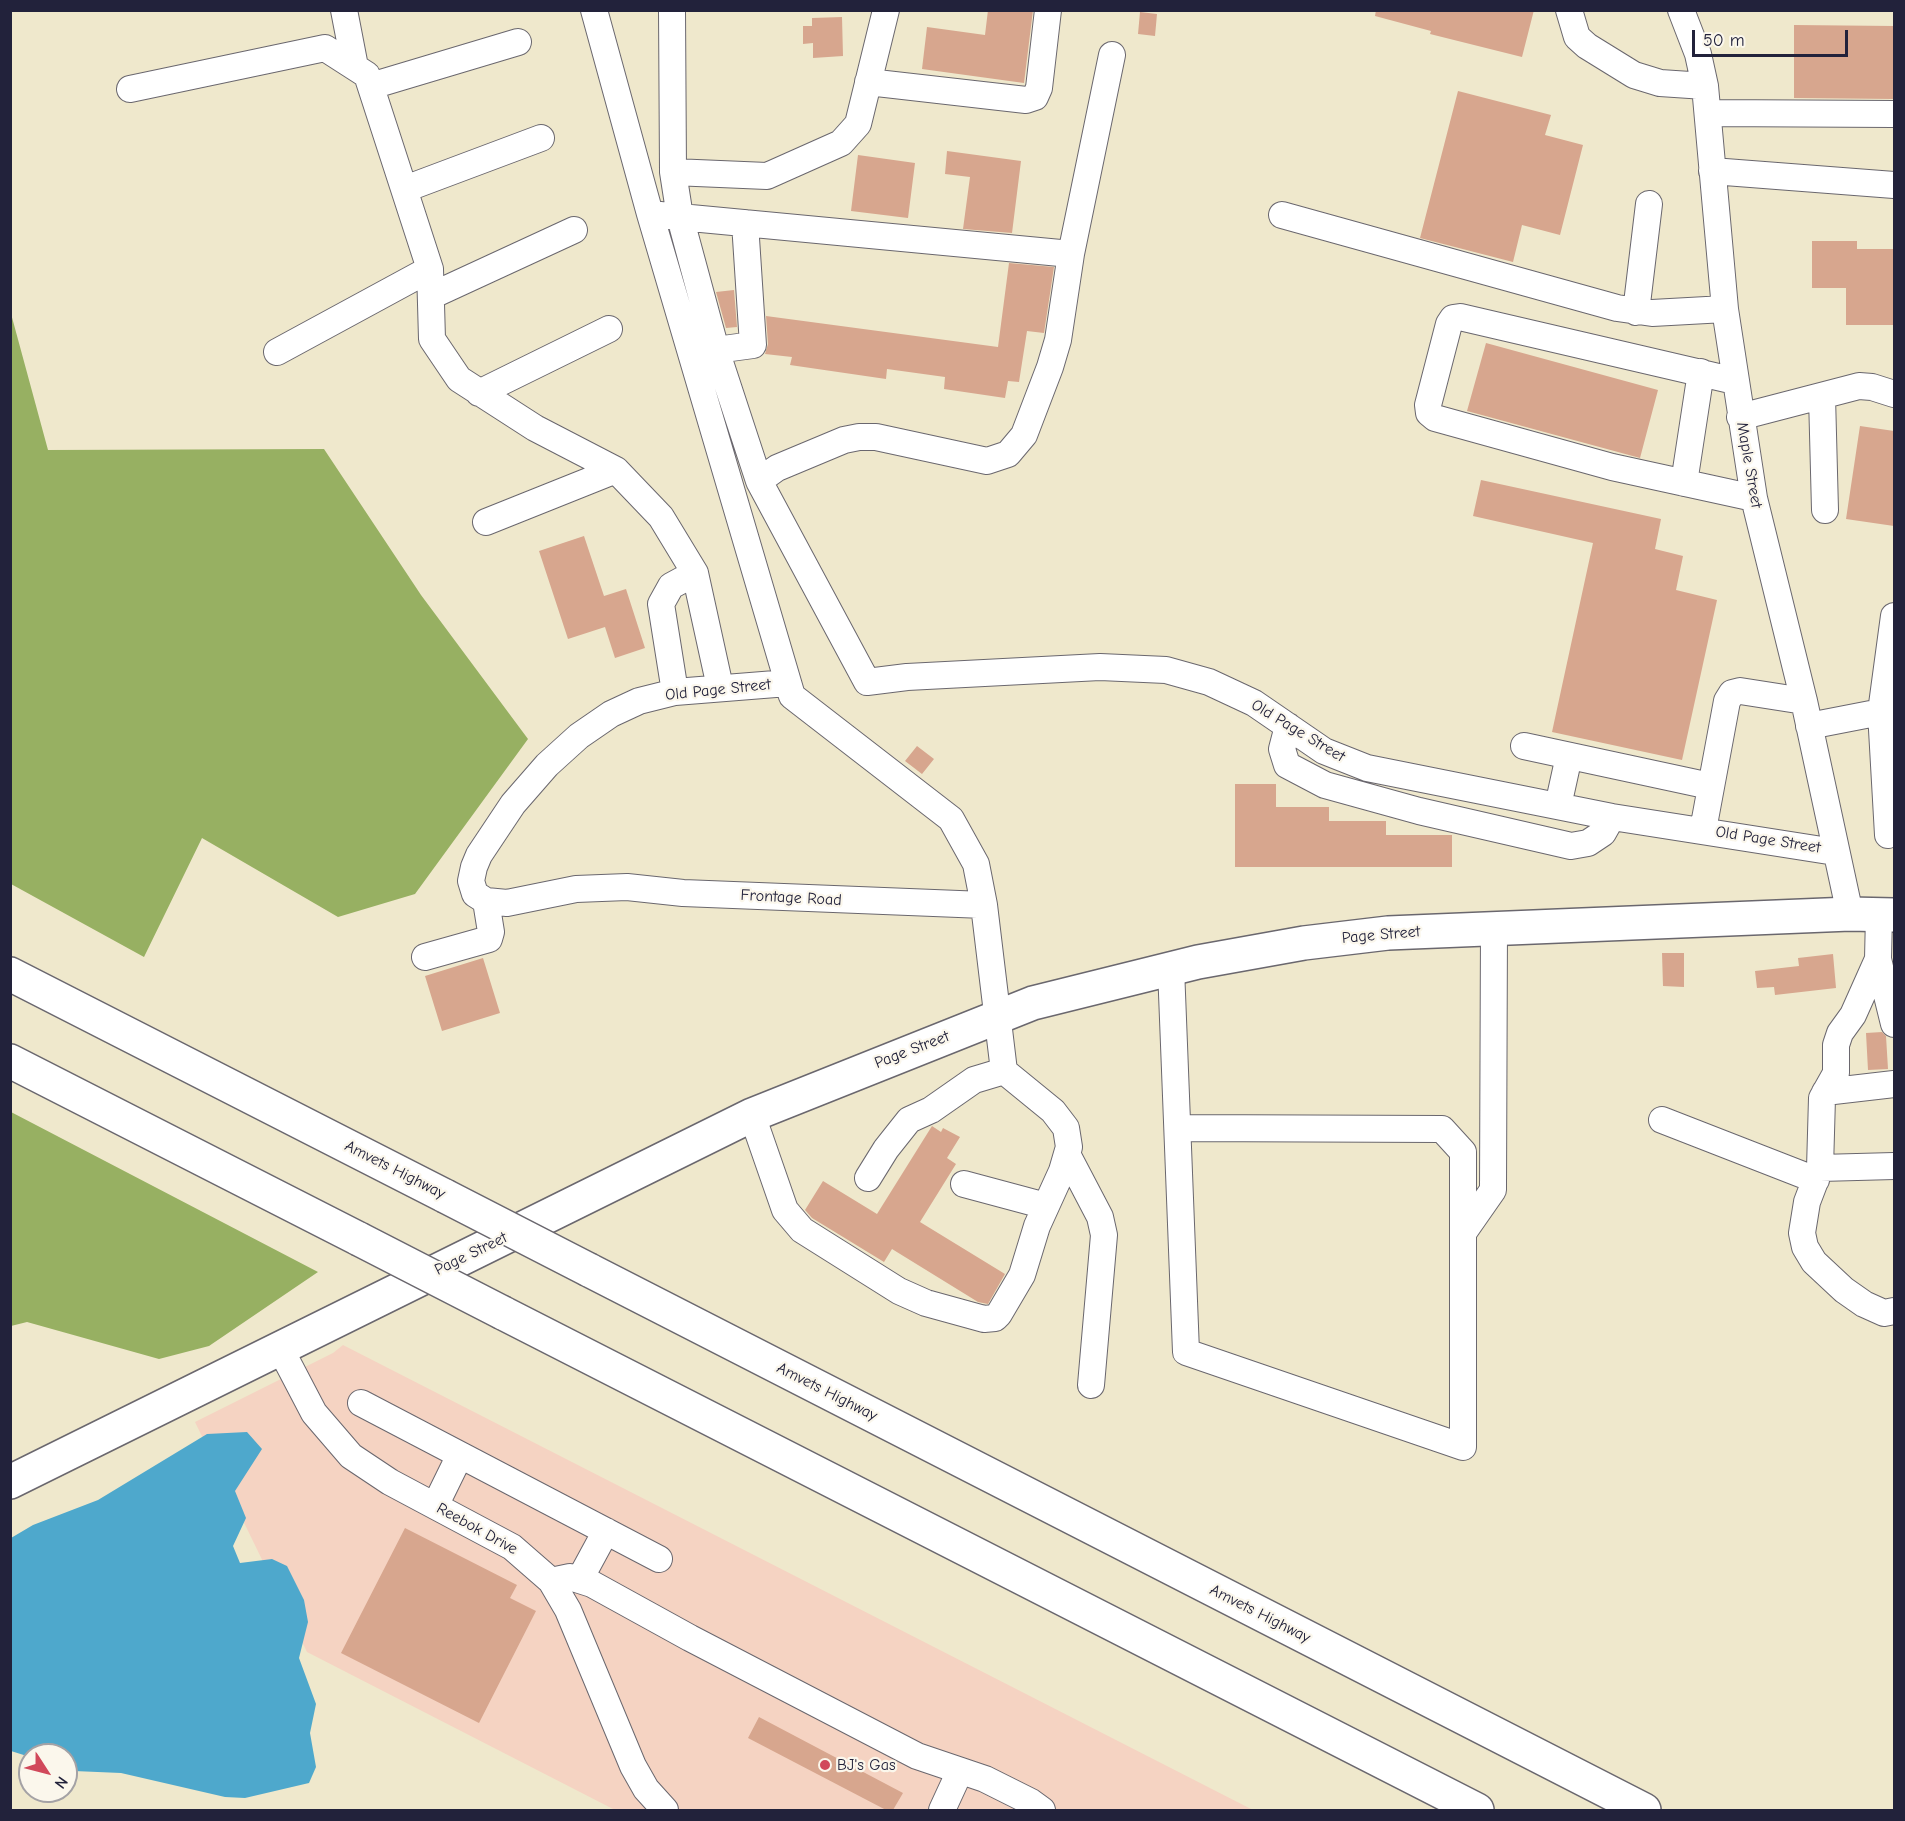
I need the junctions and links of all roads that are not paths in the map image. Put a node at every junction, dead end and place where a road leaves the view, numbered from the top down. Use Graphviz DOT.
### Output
graph roads {
  1 [pos="344,10"];
  2 [pos="594,10"];
  3 [pos="672,10"];
  4 [pos="886,10"];
  5 [pos="1048,10"];
  6 [pos="1569,10"];
  7 [pos="1681,10"];
  8 [pos="518,42"];
  9 [pos="1112,55"];
  10 [pos="363,76"];
  11 [pos="868,82"];
  12 [pos="1705,86"];
  13 [pos="130,89"];
  14 [pos="1708,113"];
  15 [pos="1894,114"];
  16 [pos="541,138"];
  17 [pos="1712,171"];
  18 [pos="673,172"];
  19 [pos="1894,185"];
  20 [pos="405,189"];
  21 [pos="1649,204"];
  22 [pos="650,214"];
  23 [pos="1282,215"];
  24 [pos="680,217"];
  25 [pos="745,223"];
  26 [pos="574,230"];
  27 [pos="1071,254"];
  28 [pos="430,269"];
  29 [pos="431,296"];
  30 [pos="1725,309"];
  31 [pos="1636,312"];
  32 [pos="609,329"];
  33 [pos="716,350"];
  34 [pos="277,352"];
  35 [pos="1701,372"];
  36 [pos="1735,381"];
  37 [pos="479,393"];
  38 [pos="1894,394"];
  39 [pos="1822,396"];
  40 [pos="1740,417"];
  41 [pos="616,470"];
  42 [pos="759,482"];
  43 [pos="1684,483"];
  44 [pos="1754,498"];
  45 [pos="1825,510"];
  46 [pos="486,522"];
  47 [pos="695,573"];
  48 [pos="1894,616"];
  49 [pos="788,683"];
  50 [pos="720,687"];
  51 [pos="675,692"];
  52 [pos="1881,712"];
  53 [pos="1806,713"];
  54 [pos="1288,726"];
  55 [pos="1524,746"];
  56 [pos="1569,756"];
  57 [pos="1710,786"];
  58 [pos="1527,800"];
  59 [pos="1558,806"];
  60 [pos="1612,816"];
  61 [pos="1703,830"];
  62 [pos="1521,835"];
  63 [pos="1888,835"];
  64 [pos="1835,852"];
  65 [pos="486,901"];
  66 [pos="984,905"];
  67 [pos="1874,915"];
  68 [pos="1494,927"];
  69 [pos="425,957"];
  70 [pos="1878,959"];
  71 [pos="1172,968"];
  72 [pos="10,974"];
  73 [pos="998,1017"];
  74 [pos="1894,1024"];
  75 [pos="10,1061"];
  76 [pos="1004,1071"];
  77 [pos="1894,1084"];
  78 [pos="1825,1092"];
  79 [pos="752,1115"];
  80 [pos="1662,1120"];
  81 [pos="1178,1128"];
  82 [pos="1067,1154"];
  83 [pos="1894,1166"];
  84 [pos="1818,1174"];
  85 [pos="868,1178"];
  86 [pos="964,1184"];
  87 [pos="1046,1206"];
  88 [pos="1463,1233"];
  89 [pos="1894,1311"];
  90 [pos="279,1348"];
  91 [pos="1091,1385"];
  92 [pos="361,1402"];
  93 [pos="460,1455"];
  94 [pos="10,1482"];
  95 [pos="435,1506"];
  96 [pos="606,1531"];
  97 [pos="659,1558"];
  98 [pos="580,1579"];
  99 [pos="551,1581"];
  100 [pos="960,1771"];
  101 [pos="665,1810"];
  102 [pos="942,1810"];
  103 [pos="1041,1810"];
  104 [pos="1477,1810"];
  105 [pos="1644,1810"];
  1 -- 10 [label="street"];
  2 -- 22 [label="street"];
  3 -- 18 [label="street"];
  4 -- 11 [label="street"];
  5 -- 11 [label="street"];
  6 -- 12 [label="street"];
  7 -- 12 [label="street, Maple Street"];
  8 -- 10 [label="street"];
  9 -- 27 [label="street"];
  10 -- 13 [label="street"];
  10 -- 20 [label="street"];
  11 -- 18 [label="street"];
  12 -- 14 [label="street, Maple Street"];
  14 -- 15 [label="street"];
  14 -- 17 [label="street, Maple Street"];
  16 -- 20 [label="street"];
  17 -- 19 [label="street"];
  17 -- 30 [label="street, Maple Street"];
  18 -- 24 [label="street"];
  20 -- 28 [label="street"];
  21 -- 31 [label="street"];
  22 -- 24 [label="street"];
  22 -- 49 [label="street"];
  23 -- 31 [label="street"];
  24 -- 25 [label="street"];
  24 -- 33 [label="street"];
  25 -- 27 [label="street"];
  25 -- 33 [label="street"];
  26 -- 29 [label="street"];
  27 -- 42 [label="street"];
  28 -- 29 [label="street"];
  28 -- 34 [label="street"];
  29 -- 37 [label="street"];
  30 -- 31 [label="street"];
  30 -- 36 [label="street, Maple Street"];
  32 -- 37 [label="street"];
  33 -- 42 [label="street"];
  35 -- 36 [label="street"];
  35 -- 43 [label="street"];
  35 -- 43 [label="street"];
  36 -- 40 [label="street, Maple Street"];
  37 -- 41 [label="street"];
  38 -- 39 [label="street"];
  39 -- 40 [label="street"];
  39 -- 45 [label="street"];
  40 -- 44 [label="street, Maple Street"];
  41 -- 46 [label="street"];
  41 -- 47 [label="street"];
  42 -- 54 [label="street, Old Page Street"];
  43 -- 44 [label="street"];
  44 -- 53 [label="street, Maple Street"];
  47 -- 50 [label="street"];
  47 -- 51 [label="street"];
  48 -- 52 [label="street"];
  49 -- 50 [label="street, Old Page Street"];
  49 -- 66 [label="street"];
  50 -- 51 [label="street, Old Page Street"];
  51 -- 65 [label="street, Old Page Street"];
  52 -- 53 [label="street"];
  52 -- 63 [label="street"];
  53 -- 57 [label="street"];
  53 -- 64 [label="street, Maple Street"];
  54 -- 58 [label="street, Old Page Street"];
  54 -- 62 [label="street"];
  55 -- 56 [label="street"];
  56 -- 57 [label="street"];
  56 -- 59 [label="street"];
  57 -- 61 [label="street"];
  58 -- 59 [label="street, Old Page Street"];
  58 -- 62 [label="street"];
  59 -- 60 [label="street, Old Page Street"];
  60 -- 61 [label="street, Old Page Street"];
  60 -- 62 [label="street"];
  61 -- 64 [label="street, Old Page Street"];
  64 -- 67 [label="street, Maple Street"];
  65 -- 66 [label="street, Frontage Road"];
  65 -- 69 [label="street"];
  66 -- 73 [label="street"];
  67 -- 68 [label="main road, Page Street"];
  67 -- 70 [label="street, Maple Street"];
  68 -- 71 [label="main road, Page Street"];
  68 -- 88 [label="street"];
  70 -- 74 [label="street"];
  70 -- 78 [label="street"];
  71 -- 73 [label="main road, Page Street"];
  71 -- 81 [label="street"];
  72 -- 105 [label="main road, Amvets Highway, bridge"];
  73 -- 76 [label="street"];
  73 -- 79 [label="main road, Page Street"];
  75 -- 104 [label="main road, bridge"];
  76 -- 82 [label="street"];
  76 -- 85 [label="street"];
  77 -- 78 [label="street"];
  78 -- 84 [label="street"];
  79 -- 87 [label="street"];
  79 -- 90 [label="main road, Page Street"];
  80 -- 84 [label="street"];
  81 -- 88 [label="street"];
  81 -- 88 [label="street"];
  82 -- 87 [label="street"];
  82 -- 91 [label="street"];
  83 -- 84 [label="street"];
  84 -- 89 [label="street"];
  86 -- 87 [label="street"];
  90 -- 94 [label="main road, Page Street"];
  90 -- 95 [label="street, Reebok Drive"];
  92 -- 93 [label="street"];
  93 -- 95 [label="street"];
  93 -- 96 [label="street"];
  95 -- 99 [label="street, Reebok Drive"];
  96 -- 97 [label="street"];
  96 -- 98 [label="street"];
  98 -- 99 [label="street"];
  98 -- 100 [label="street"];
  99 -- 101 [label="street, Reebok Drive"];
  100 -- 102 [label="street"];
  100 -- 103 [label="street"];
}
